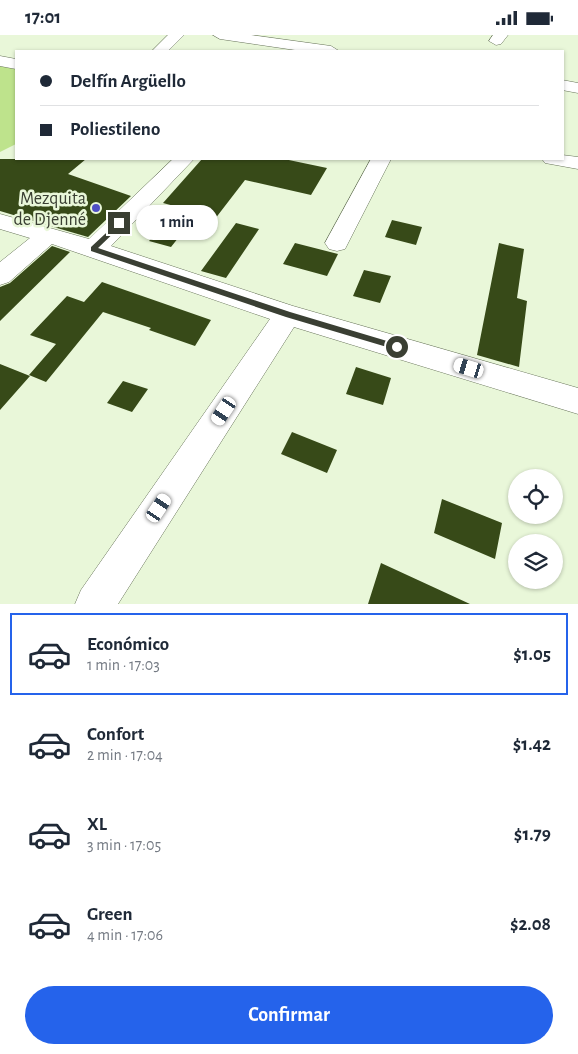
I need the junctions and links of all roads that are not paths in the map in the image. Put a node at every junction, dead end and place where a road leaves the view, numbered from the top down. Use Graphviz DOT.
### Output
graph roads {
  1 [pos="177,35"];
  2 [pos="220,35"];
  3 [pos="160,50"];
  4 [pos="325,50"];
  5 [pos="0,61"];
  6 [pos="15,64"];
  7 [pos="564,85"];
  8 [pos="578,87"];
  9 [pos="183,160"];
  10 [pos="380,160"];
  11 [pos="554,160"];
  12 [pos="578,170"];
  13 [pos="0,221"];
  14 [pos="47,235"];
  15 [pos="337,243"];
  16 [pos="93,249"];
  17 [pos="0,276"];
  18 [pos="288,315"];
  19 [pos="578,401"];
  20 [pos="95,604"];
  1 -- 3 [label="street"];
  2 -- 4 [label="street"];
  5 -- 6 [label="street"];
  7 -- 8 [label="street"];
  9 -- 16 [label="street"];
  10 -- 15 [label="street"];
  11 -- 12 [label="street"];
  13 -- 14 [label="street"];
  14 -- 16 [label="street"];
  14 -- 17 [label="street"];
  16 -- 18 [label="street"];
  18 -- 19 [label="street"];
  18 -- 20 [label="street"];
}
